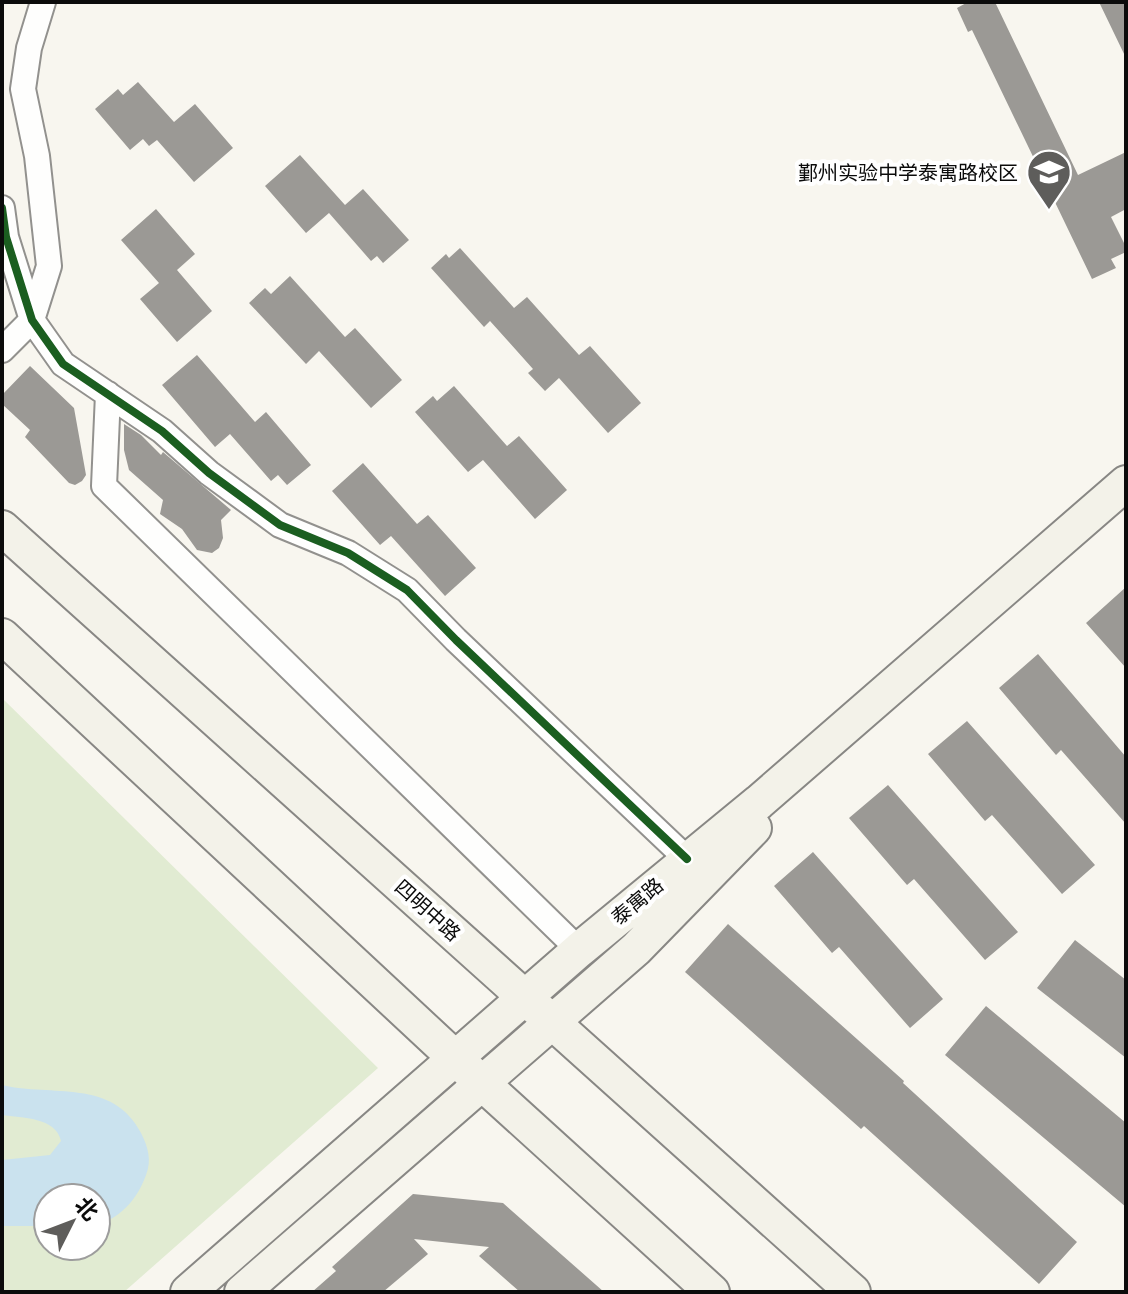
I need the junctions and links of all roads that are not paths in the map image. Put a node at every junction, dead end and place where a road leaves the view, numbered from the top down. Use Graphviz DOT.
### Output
graph roads {
  1 [pos="43,2"];
  2 [pos="2,208"];
  3 [pos="32,320"];
  4 [pos="2,350"];
  5 [pos="108,394"];
  6 [pos="1126,483"];
  7 [pos="1126,503"];
  8 [pos="2,528"];
  9 [pos="2,636"];
  10 [pos="687,859"];
  11 [pos="579,950"];
  12 [pos="525,997"];
  13 [pos="554,1022"];
  14 [pos="455,1058"];
  15 [pos="483,1084"];
  16 [pos="188,1292"];
  17 [pos="242,1292"];
  18 [pos="712,1292"];
  19 [pos="853,1292"];
  1 -- 3 [label="street"];
  2 -- 3 [label="street"];
  3 -- 4 [label="street"];
  3 -- 5 [label="street"];
  5 -- 10 [label="street"];
  5 -- 11 [label="street"];
  6 -- 10 [label="main road, 泰寓路"];
  7 -- 13 [label="main road, 泰寓路"];
  8 -- 12 [label="main road, 四明中路"];
  9 -- 14 [label="main road"];
  10 -- 11 [label="main road, 泰寓路"];
  11 -- 12 [label="main road, 泰寓路"];
  12 -- 13 [label="main road, 四明中路"];
  12 -- 14 [label="main road, 泰寓路"];
  13 -- 15 [label="main road, 泰寓路"];
  13 -- 19 [label="main road, 四明中路"];
  14 -- 15 [label="main road"];
  14 -- 16 [label="main road, 泰寓路"];
  15 -- 17 [label="main road, 泰寓路"];
  15 -- 18 [label="main road"];
}
